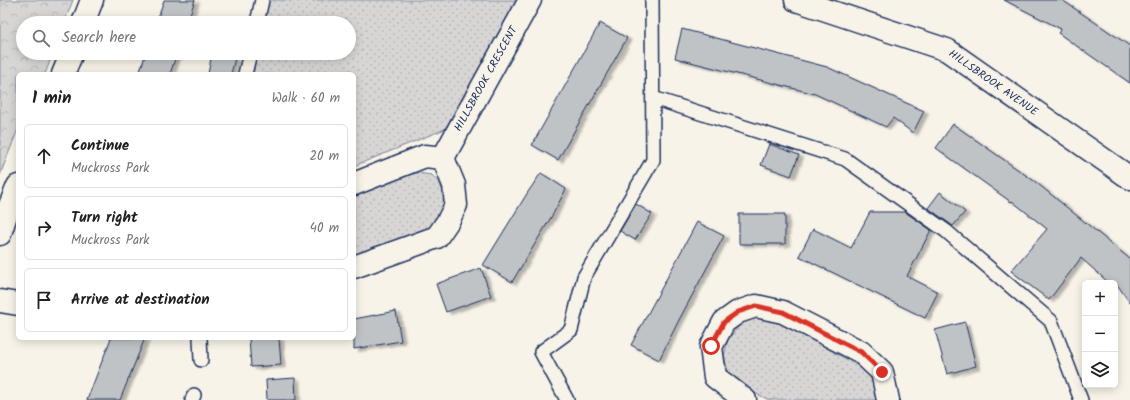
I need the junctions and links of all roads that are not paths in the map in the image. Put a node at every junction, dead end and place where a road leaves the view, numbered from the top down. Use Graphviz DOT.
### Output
graph roads {
  1 [pos="92,0"];
  2 [pos="262,0"];
  3 [pos="530,0"];
  4 [pos="652,0"];
  5 [pos="796,0"];
  6 [pos="86,16"];
  7 [pos="259,16"];
  8 [pos="69,60"];
  9 [pos="248,60"];
  10 [pos="64,72"];
  11 [pos="245,72"];
  12 [pos="652,98"];
  13 [pos="443,158"];
  14 [pos="1130,178"];
  15 [pos="356,183"];
  16 [pos="16,193"];
  17 [pos="8,223"];
  18 [pos="356,266"];
  19 [pos="0,301"];
  20 [pos="16,304"];
  21 [pos="200,340"];
  22 [pos="201,360"];
  23 [pos="567,400"];
  24 [pos="745,400"];
  25 [pos="888,400"];
  26 [pos="1081,400"];
  1 -- 6 [label="street"];
  2 -- 7 [label="lane"];
  3 -- 13 [label="street, HILLSBROOK CRESCENT"];
  4 -- 12 [label="lane"];
  5 -- 14 [label="street, HILLSBROOK AVENUE"];
  8 -- 10 [label="street"];
  9 -- 11 [label="lane"];
  12 -- 23 [label="lane"];
  12 -- 26 [label="lane"];
  13 -- 15 [label="street"];
  13 -- 18 [label="street"];
  16 -- 17 [label="street"];
  19 -- 20 [label="street"];
  21 -- 22 [label="lane"];
  24 -- 25 [label="street"];
}
